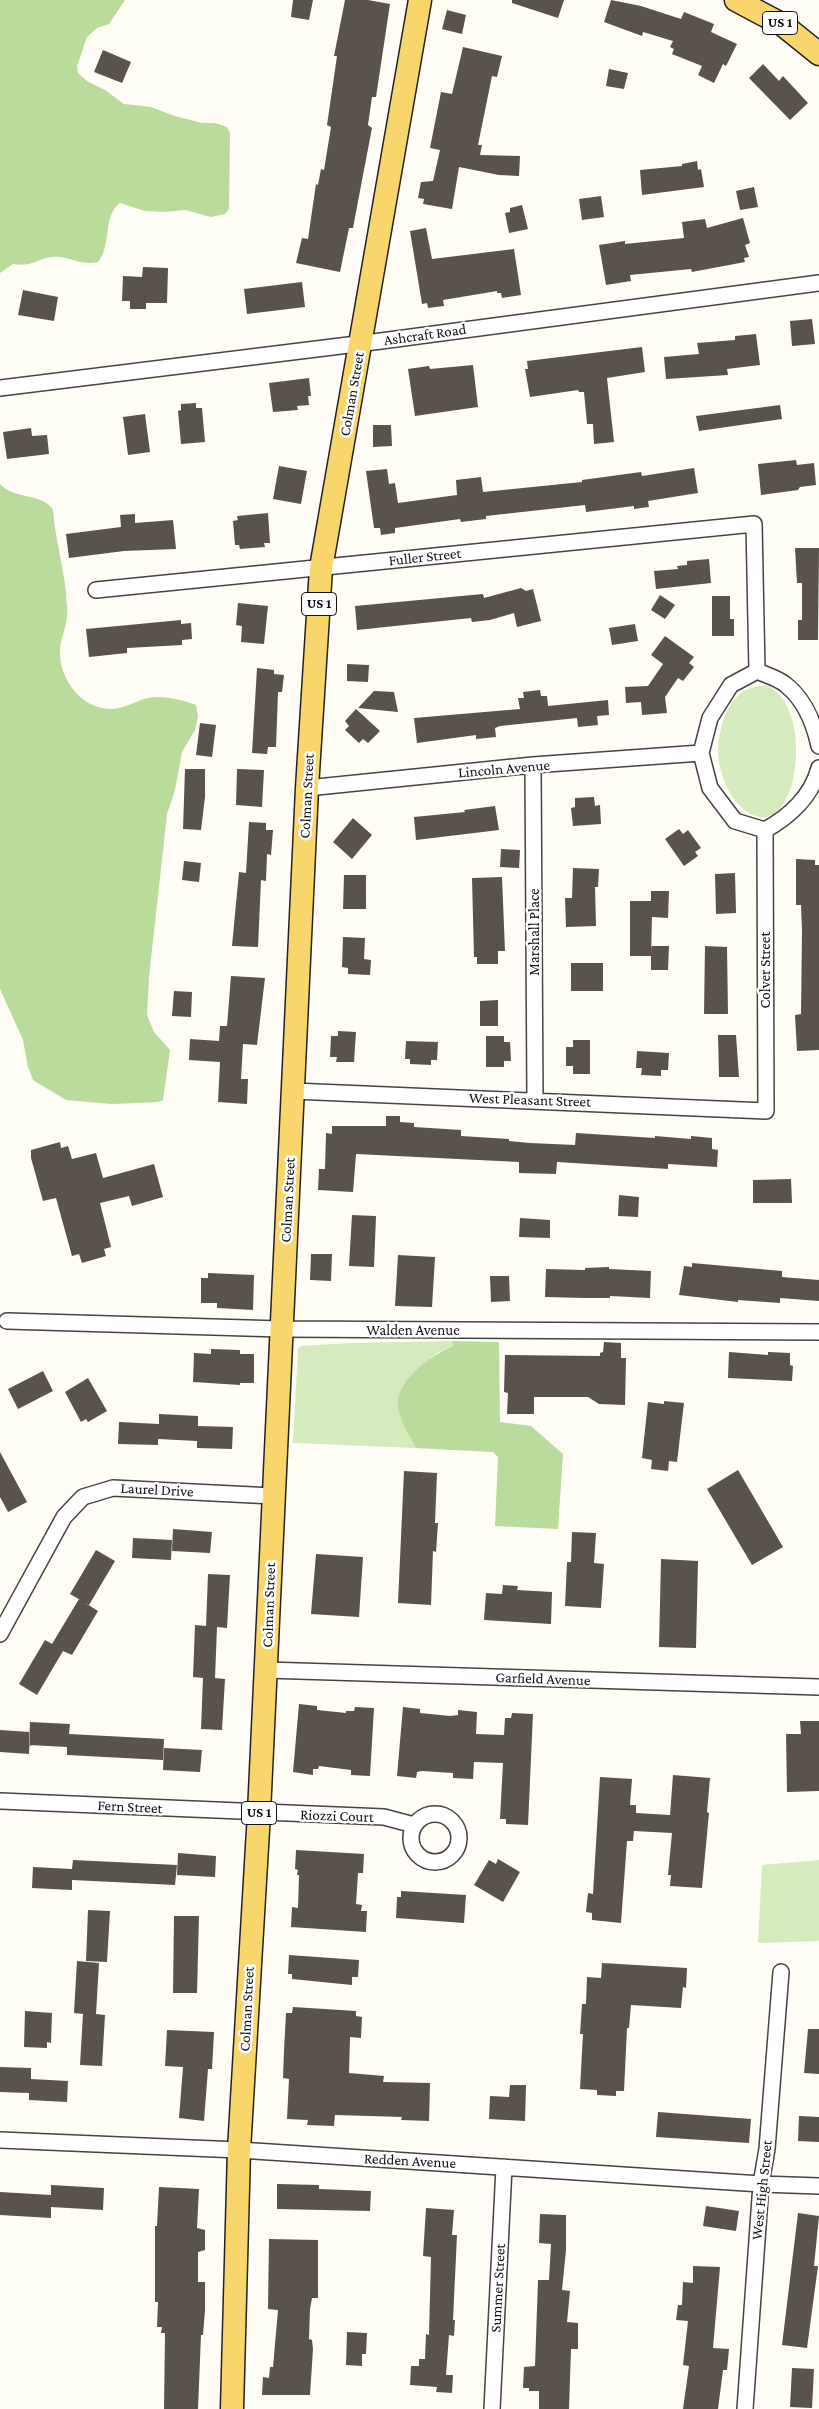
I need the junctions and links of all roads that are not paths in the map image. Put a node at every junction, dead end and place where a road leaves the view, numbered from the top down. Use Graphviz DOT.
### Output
graph roads {
  1 [pos="420,0"];
  2 [pos="736,0"];
  3 [pos="819,54"];
  4 [pos="819,283"];
  5 [pos="361,343"];
  6 [pos="0,388"];
  7 [pos="321,568"];
  8 [pos="96,590"];
  9 [pos="757,671"];
  10 [pos="819,746"];
  11 [pos="701,752"];
  12 [pos="534,765"];
  13 [pos="819,768"];
  14 [pos="308,788"];
  15 [pos="764,830"];
  16 [pos="294,1091"];
  17 [pos="535,1100"];
  18 [pos="766,1111"];
  19 [pos="7,1321"];
  20 [pos="281,1329"];
  21 [pos="819,1332"];
  22 [pos="273,1496"];
  23 [pos="0,1634"];
  24 [pos="266,1670"];
  25 [pos="819,1687"];
  26 [pos="0,1801"];
  27 [pos="259,1813"];
  28 [pos="414,1825"];
  29 [pos="781,1972"];
  30 [pos="0,2140"];
  31 [pos="239,2150"];
  32 [pos="504,2167"];
  33 [pos="761,2184"];
  34 [pos="819,2186"];
  35 [pos="232,2409"];
  36 [pos="492,2409"];
  37 [pos="745,2409"];
  1 -- 5 [label="main road, Colman Street / US 1"];
  2 -- 3 [label="main road, US 1"];
  4 -- 5 [label="street, Ashcraft Road"];
  5 -- 6 [label="street, Ashcraft Road"];
  5 -- 7 [label="main road, Colman Street / US 1"];
  7 -- 8 [label="street, Fuller Street"];
  7 -- 9 [label="street, Fuller Street"];
  7 -- 14 [label="main road, Colman Street / US 1"];
  9 -- 10 [label="street"];
  9 -- 11 [label="street"];
  11 -- 12 [label="street, Lincoln Avenue"];
  11 -- 15 [label="street"];
  12 -- 14 [label="street, Lincoln Avenue"];
  12 -- 17 [label="street, Marshall Place"];
  13 -- 15 [label="street"];
  14 -- 16 [label="main road, Colman Street / US 1"];
  15 -- 18 [label="street, Colver Street"];
  16 -- 17 [label="street, West Pleasant Street"];
  16 -- 20 [label="main road, Colman Street / US 1"];
  17 -- 18 [label="street, West Pleasant Street"];
  19 -- 20 [label="street, Walden Avenue"];
  20 -- 21 [label="street, Walden Avenue"];
  20 -- 22 [label="main road, Colman Street / US 1"];
  22 -- 23 [label="street, Laurel Drive"];
  22 -- 24 [label="main road, Colman Street / US 1"];
  24 -- 25 [label="street, Garfield Avenue"];
  24 -- 27 [label="main road, Colman Street / US 1"];
  26 -- 27 [label="street, Fern Street"];
  27 -- 28 [label="street, Riozzi Court"];
  27 -- 31 [label="main road, Colman Street / US 1"];
  29 -- 33 [label="street, West High Street"];
  30 -- 31 [label="street, Redden Avenue"];
  31 -- 32 [label="street, Redden Avenue"];
  31 -- 35 [label="main road, Colman Street / US 1"];
  32 -- 33 [label="street, Redden Avenue"];
  32 -- 36 [label="street, Summer Street"];
  33 -- 34 [label="street, Redden Avenue"];
  33 -- 37 [label="street, West High Street"];
}
